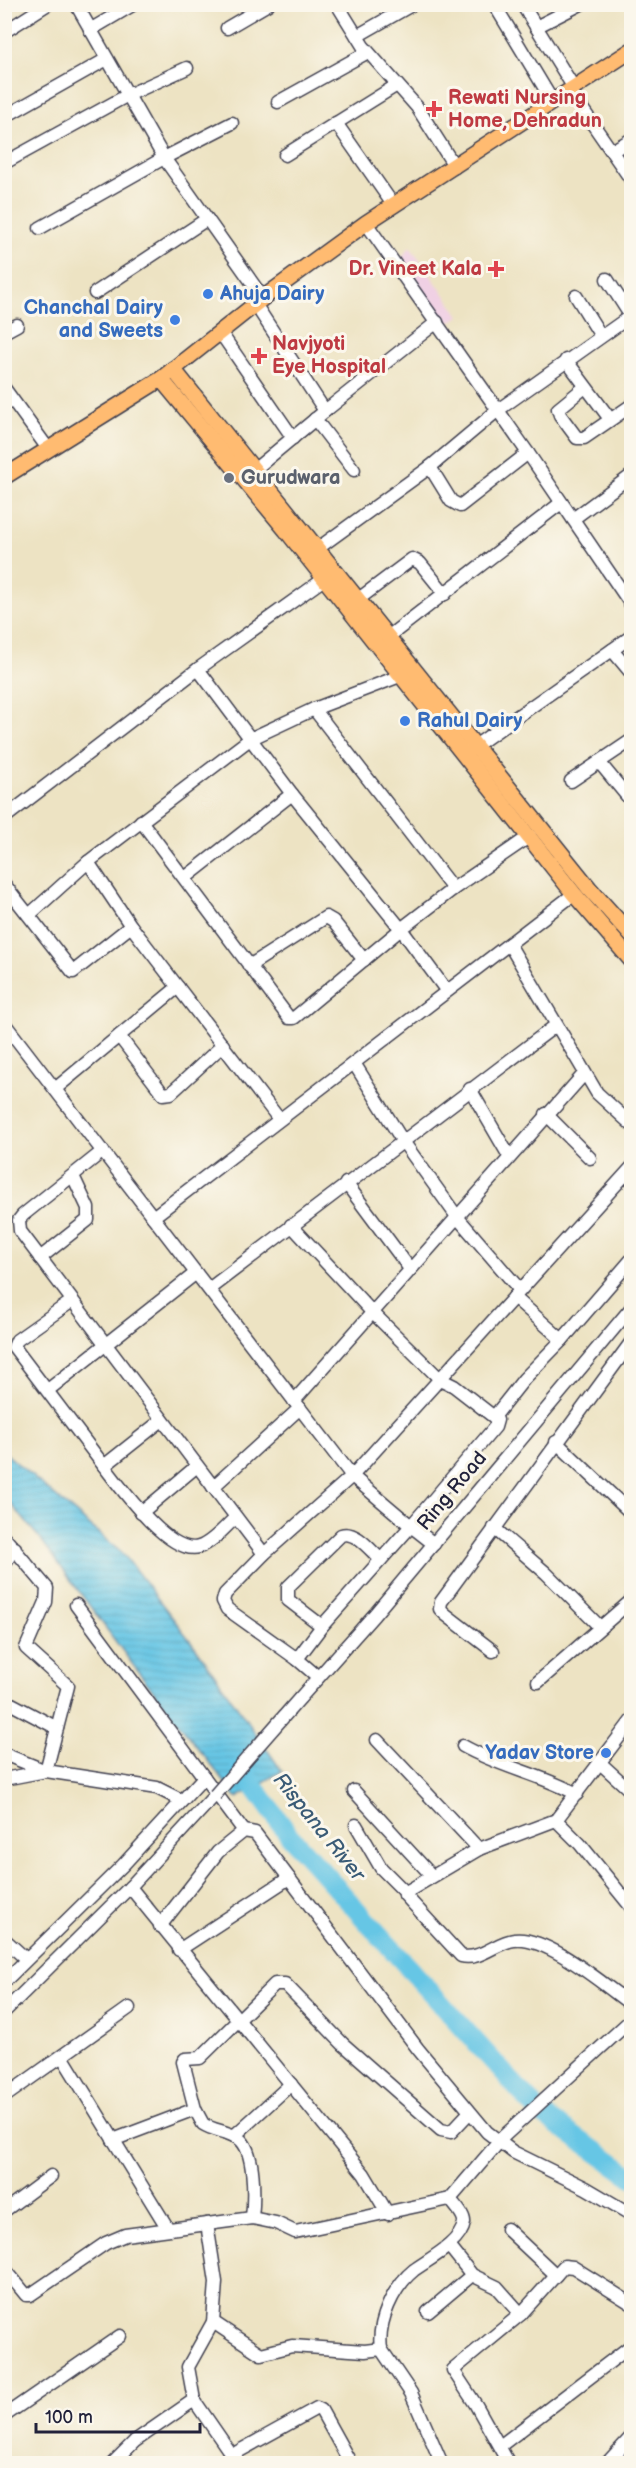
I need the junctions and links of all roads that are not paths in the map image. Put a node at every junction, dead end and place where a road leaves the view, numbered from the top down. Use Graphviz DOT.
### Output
graph roads {
  1 [pos="48,4"];
  2 [pos="76,4"];
  3 [pos="134,4"];
  4 [pos="268,4"];
  5 [pos="337,4"];
  6 [pos="413,4"];
  7 [pos="494,4"];
  8 [pos="522,4"];
  9 [pos="581,4"];
  10 [pos="536,27"];
  11 [pos="227,28"];
  12 [pos="90,30"];
  13 [pos="4,32"];
  14 [pos="357,36"];
  15 [pos="632,50"];
  16 [pos="368,52"];
  17 [pos="107,59"];
  18 [pos="188,68"];
  19 [pos="397,85"];
  20 [pos="572,89"];
  21 [pos="128,94"];
  22 [pos="278,102"];
  23 [pos="553,102"];
  24 [pos="4,117"];
  25 [pos="232,123"];
  26 [pos="336,123"];
  27 [pos="632,139"];
  28 [pos="612,151"];
  29 [pos="285,154"];
  30 [pos="164,158"];
  31 [pos="8,160"];
  32 [pos="455,167"];
  33 [pos="632,181"];
  34 [pos="394,206"];
  35 [pos="207,219"];
  36 [pos="366,223"];
  37 [pos="40,228"];
  38 [pos="607,279"];
  39 [pos="95,293"];
  40 [pos="576,296"];
  41 [pos="259,301"];
  42 [pos="631,317"];
  43 [pos="436,322"];
  44 [pos="17,325"];
  45 [pos="4,332"];
  46 [pos="220,332"];
  47 [pos="601,336"];
  48 [pos="566,360"];
  49 [pos="173,369"];
  50 [pos="161,379"];
  51 [pos="585,387"];
  52 [pos="4,388"];
  53 [pos="632,405"];
  54 [pos="498,410"];
  55 [pos="320,415"];
  56 [pos="610,419"];
  57 [pos="293,438"];
  58 [pos="49,450"];
  59 [pos="528,453"];
  60 [pos="430,467"];
  61 [pos="254,470"];
  62 [pos="354,470"];
  63 [pos="632,475"];
  64 [pos="4,477"];
  65 [pos="561,503"];
  66 [pos="573,519"];
  67 [pos="317,549"];
  68 [pos="324,579"];
  69 [pos="445,594"];
  70 [pos="352,604"];
  71 [pos="632,606"];
  72 [pos="632,636"];
  73 [pos="388,638"];
  74 [pos="612,650"];
  75 [pos="198,669"];
  76 [pos="632,674"];
  77 [pos="400,676"];
  78 [pos="314,709"];
  79 [pos="250,739"];
  80 [pos="632,740"];
  81 [pos="469,750"];
  82 [pos="599,762"];
  83 [pos="571,781"];
  84 [pos="292,794"];
  85 [pos="632,802"];
  86 [pos="4,818"];
  87 [pos="141,821"];
  88 [pos="530,836"];
  89 [pos="88,862"];
  90 [pos="185,879"];
  91 [pos="4,884"];
  92 [pos="453,889"];
  93 [pos="574,894"];
  94 [pos="29,915"];
  95 [pos="130,926"];
  96 [pos="400,929"];
  97 [pos="632,936"];
  98 [pos="509,944"];
  99 [pos="363,960"];
  100 [pos="632,961"];
  101 [pos="249,966"];
  102 [pos="178,987"];
  103 [pos="446,990"];
  104 [pos="4,1023"];
  105 [pos="555,1026"];
  106 [pos="119,1036"];
  107 [pos="223,1045"];
  108 [pos="354,1063"];
  109 [pos="584,1074"];
  110 [pos="55,1089"];
  111 [pos="470,1089"];
  112 [pos="546,1114"];
  113 [pos="279,1119"];
  114 [pos="632,1125"];
  115 [pos="402,1140"];
  116 [pos="103,1151"];
  117 [pos="509,1156"];
  118 [pos="590,1158"];
  119 [pos="630,1173"];
  120 [pos="73,1176"];
  121 [pos="346,1183"];
  122 [pos="153,1218"];
  123 [pos="458,1218"];
  124 [pos="291,1226"];
  125 [pos="40,1258"];
  126 [pos="632,1259"];
  127 [pos="410,1269"];
  128 [pos="196,1273"];
  129 [pos="209,1289"];
  130 [pos="517,1294"];
  131 [pos="72,1301"];
  132 [pos="632,1307"];
  133 [pos="372,1312"];
  134 [pos="562,1341"];
  135 [pos="9,1344"];
  136 [pos="105,1344"];
  137 [pos="630,1346"];
  138 [pos="440,1379"];
  139 [pos="48,1390"];
  140 [pos="297,1404"];
  141 [pos="494,1417"];
  142 [pos="162,1420"];
  143 [pos="556,1442"];
  144 [pos="104,1466"];
  145 [pos="197,1466"];
  146 [pos="352,1476"];
  147 [pos="213,1487"];
  148 [pos="141,1513"];
  149 [pos="632,1514"];
  150 [pos="235,1518"];
  151 [pos="411,1526"];
  152 [pos="494,1528"];
  153 [pos="4,1537"];
  154 [pos="434,1544"];
  155 [pos="15,1548"];
  156 [pos="264,1554"];
  157 [pos="381,1560"];
  158 [pos="4,1564"];
  159 [pos="632,1599"];
  160 [pos="76,1605"];
  161 [pos="322,1626"];
  162 [pos="600,1627"];
  163 [pos="493,1651"];
  164 [pos="297,1659"];
  165 [pos="318,1677"];
  166 [pos="538,1682"];
  167 [pos="4,1700"];
  168 [pos="632,1719"];
  169 [pos="57,1728"];
  170 [pos="377,1740"];
  171 [pos="463,1746"];
  172 [pos="4,1755"];
  173 [pos="599,1762"];
  174 [pos="46,1771"];
  175 [pos="204,1777"];
  176 [pos="4,1779"];
  177 [pos="354,1791"];
  178 [pos="632,1792"];
  179 [pos="577,1794"];
  180 [pos="181,1800"];
  181 [pos="556,1820"];
  182 [pos="356,1825"];
  183 [pos="244,1831"];
  184 [pos="479,1849"];
  185 [pos="432,1876"];
  186 [pos="289,1878"];
  187 [pos="130,1887"];
  188 [pos="407,1892"];
  189 [pos="632,1908"];
  190 [pos="160,1926"];
  191 [pos="4,1940"];
  192 [pos="179,1950"];
  193 [pos="26,1959"];
  194 [pos="4,1982"];
  195 [pos="632,2005"];
  196 [pos="129,2008"];
  197 [pos="4,2012"];
  198 [pos="632,2019"];
  199 [pos="237,2020"];
  200 [pos="62,2056"];
  201 [pos="291,2084"];
  202 [pos="4,2097"];
  203 [pos="195,2109"];
  204 [pos="469,2113"];
  205 [pos="234,2136"];
  206 [pos="501,2139"];
  207 [pos="113,2140"];
  208 [pos="51,2176"];
  209 [pos="450,2199"];
  210 [pos="4,2211"];
  211 [pos="387,2214"];
  212 [pos="632,2215"];
  213 [pos="252,2218"];
  214 [pos="207,2224"];
  215 [pos="167,2227"];
  216 [pos="507,2229"];
  217 [pos="449,2246"];
  218 [pos="4,2268"];
  219 [pos="472,2275"];
  220 [pos="556,2275"];
  221 [pos="9,2284"];
  222 [pos="632,2304"];
  223 [pos="428,2312"];
  224 [pos="521,2314"];
  225 [pos="213,2322"];
  226 [pos="120,2336"];
  227 [pos="632,2345"];
  228 [pos="381,2349"];
  229 [pos="194,2400"];
  230 [pos="4,2416"];
  231 [pos="632,2436"];
  232 [pos="500,2446"];
  233 [pos="231,2455"];
  234 [pos="439,2462"];
  235 [pos="112,2463"];
  236 [pos="220,2463"];
  237 [pos="351,2463"];
  238 [pos="509,2463"];
  239 [pos="606,2463"];
  1 -- 13 [label="street"];
  2 -- 12 [label="street"];
  3 -- 12 [label="street"];
  4 -- 11 [label="street"];
  5 -- 14 [label="street"];
  6 -- 14 [label="street"];
  7 -- 23 [label="street"];
  8 -- 10 [label="street"];
  9 -- 10 [label="street"];
  10 -- 20 [label="street"];
  12 -- 17 [label="street"];
  14 -- 16 [label="street"];
  15 -- 20 [label="main road"];
  16 -- 19 [label="street"];
  16 -- 22 [label="street"];
  17 -- 21 [label="street"];
  17 -- 24 [label="street"];
  18 -- 21 [label="street"];
  19 -- 26 [label="street"];
  19 -- 32 [label="street"];
  20 -- 23 [label="main road"];
  20 -- 28 [label="street"];
  21 -- 30 [label="street"];
  21 -- 31 [label="street"];
  23 -- 32 [label="main road"];
  25 -- 30 [label="street"];
  26 -- 29 [label="street"];
  26 -- 34 [label="street"];
  27 -- 28 [label="street"];
  28 -- 33 [label="street"];
  30 -- 35 [label="street"];
  30 -- 37 [label="street"];
  32 -- 34 [label="main road"];
  34 -- 36 [label="main road"];
  35 -- 39 [label="street"];
  35 -- 41 [label="street"];
  36 -- 41 [label="main road"];
  36 -- 43 [label="street"];
  38 -- 42 [label="street"];
  40 -- 47 [label="street"];
  41 -- 46 [label="main road"];
  41 -- 55 [label="street"];
  42 -- 47 [label="street"];
  43 -- 54 [label="street"];
  43 -- 55 [label="street"];
  44 -- 45 [label="street"];
  46 -- 49 [label="main road"];
  46 -- 57 [label="street"];
  47 -- 48 [label="street"];
  48 -- 51 [label="street"];
  48 -- 54 [label="street"];
  49 -- 50 [label="main road"];
  49 -- 61 [label="main road"];
  50 -- 58 [label="main road"];
  50 -- 68 [label="main road"];
  51 -- 56 [label="street"];
  51 -- 56 [label="street"];
  52 -- 58 [label="street"];
  53 -- 56 [label="street"];
  54 -- 59 [label="street"];
  54 -- 60 [label="street"];
  55 -- 57 [label="street"];
  55 -- 62 [label="street"];
  57 -- 61 [label="street"];
  58 -- 64 [label="main road"];
  59 -- 60 [label="street"];
  59 -- 65 [label="street"];
  60 -- 67 [label="street"];
  61 -- 67 [label="main road"];
  63 -- 66 [label="street"];
  65 -- 66 [label="street"];
  65 -- 69 [label="street"];
  66 -- 71 [label="street"];
  67 -- 70 [label="main road"];
  68 -- 70 [label="main road"];
  68 -- 75 [label="street"];
  69 -- 70 [label="street"];
  69 -- 73 [label="street"];
  70 -- 73 [label="main road"];
  70 -- 77 [label="main road"];
  72 -- 74 [label="street"];
  73 -- 81 [label="main road"];
  74 -- 76 [label="street"];
  74 -- 81 [label="street"];
  75 -- 79 [label="street"];
  75 -- 86 [label="street"];
  77 -- 78 [label="street"];
  77 -- 81 [label="main road"];
  78 -- 79 [label="street"];
  78 -- 92 [label="street"];
  79 -- 84 [label="street"];
  79 -- 87 [label="street"];
  80 -- 82 [label="street"];
  81 -- 88 [label="main road"];
  81 -- 97 [label="main road"];
  82 -- 83 [label="street"];
  82 -- 85 [label="street"];
  84 -- 90 [label="street"];
  84 -- 96 [label="street"];
  87 -- 89 [label="street"];
  87 -- 90 [label="street"];
  88 -- 92 [label="street"];
  88 -- 93 [label="main road"];
  89 -- 94 [label="street"];
  89 -- 95 [label="street"];
  90 -- 101 [label="street"];
  91 -- 94 [label="street"];
  92 -- 96 [label="street"];
  93 -- 98 [label="street"];
  93 -- 100 [label="main road"];
  94 -- 95 [label="street"];
  95 -- 102 [label="street"];
  96 -- 99 [label="street"];
  96 -- 103 [label="street"];
  98 -- 103 [label="street"];
  98 -- 105 [label="street"];
  99 -- 101 [label="street"];
  99 -- 101 [label="street"];
  102 -- 106 [label="street"];
  102 -- 107 [label="street"];
  103 -- 108 [label="street"];
  104 -- 110 [label="street"];
  105 -- 109 [label="street"];
  105 -- 111 [label="street"];
  106 -- 107 [label="street"];
  106 -- 110 [label="street"];
  107 -- 113 [label="street"];
  108 -- 113 [label="street"];
  108 -- 115 [label="street"];
  109 -- 112 [label="street"];
  109 -- 114 [label="street"];
  110 -- 116 [label="street"];
  111 -- 115 [label="street"];
  111 -- 117 [label="street"];
  112 -- 117 [label="street"];
  112 -- 118 [label="street"];
  113 -- 122 [label="street"];
  115 -- 121 [label="street"];
  115 -- 123 [label="street"];
  116 -- 120 [label="street"];
  116 -- 122 [label="street"];
  117 -- 123 [label="street"];
  119 -- 130 [label="street"];
  120 -- 125 [label="street"];
  120 -- 125 [label="street"];
  121 -- 124 [label="street"];
  121 -- 127 [label="street"];
  122 -- 128 [label="street"];
  123 -- 127 [label="street"];
  123 -- 130 [label="street"];
  124 -- 129 [label="street"];
  124 -- 133 [label="street"];
  125 -- 131 [label="street"];
  126 -- 134 [label="street"];
  127 -- 133 [label="street"];
  128 -- 129 [label="street"];
  128 -- 136 [label="street"];
  129 -- 140 [label="street"];
  130 -- 134 [label="street"];
  130 -- 138 [label="street"];
  131 -- 135 [label="street"];
  131 -- 136 [label="street"];
  132 -- 154 [label="street, Ring Road"];
  133 -- 138 [label="street"];
  133 -- 140 [label="street"];
  134 -- 141 [label="street"];
  135 -- 139 [label="street"];
  136 -- 139 [label="street"];
  136 -- 142 [label="street"];
  137 -- 143 [label="street"];
  138 -- 141 [label="street"];
  138 -- 146 [label="street"];
  139 -- 144 [label="street"];
  140 -- 146 [label="street"];
  140 -- 147 [label="street"];
  141 -- 151 [label="street"];
  142 -- 144 [label="street"];
  142 -- 145 [label="street"];
  143 -- 149 [label="street"];
  143 -- 152 [label="street"];
  144 -- 148 [label="street"];
  145 -- 147 [label="street"];
  145 -- 148 [label="street"];
  146 -- 151 [label="street"];
  146 -- 156 [label="street"];
  147 -- 150 [label="street"];
  148 -- 150 [label="street"];
  150 -- 156 [label="street"];
  151 -- 154 [label="street"];
  151 -- 157 [label="street"];
  152 -- 162 [label="street"];
  152 -- 163 [label="street"];
  153 -- 155 [label="street"];
  154 -- 165 [label="street, Ring Road"];
  155 -- 158 [label="street"];
  155 -- 169 [label="street"];
  156 -- 164 [label="street"];
  157 -- 161 [label="street"];
  157 -- 161 [label="street"];
  159 -- 162 [label="street"];
  160 -- 175 [label="street"];
  161 -- 164 [label="street"];
  162 -- 166 [label="street"];
  164 -- 165 [label="street"];
  165 -- 187 [label="street, Ring Road, bridge"];
  167 -- 169 [label="street"];
  168 -- 173 [label="street"];
  169 -- 174 [label="street"];
  170 -- 184 [label="street"];
  171 -- 179 [label="street"];
  172 -- 174 [label="street"];
  173 -- 178 [label="street"];
  173 -- 179 [label="street"];
  174 -- 176 [label="street"];
  174 -- 180 [label="street"];
  175 -- 180 [label="street"];
  175 -- 183 [label="street"];
  177 -- 185 [label="street"];
  179 -- 181 [label="street"];
  180 -- 193 [label="street"];
  181 -- 184 [label="street"];
  181 -- 189 [label="street"];
  182 -- 188 [label="street"];
  183 -- 186 [label="street"];
  183 -- 190 [label="street"];
  184 -- 185 [label="street"];
  185 -- 188 [label="street"];
  186 -- 192 [label="street"];
  186 -- 204 [label="street"];
  187 -- 190 [label="street"];
  187 -- 197 [label="street, Ring Road"];
  188 -- 195 [label="street"];
  190 -- 192 [label="street"];
  191 -- 193 [label="street"];
  192 -- 199 [label="street"];
  193 -- 194 [label="street"];
  196 -- 200 [label="street"];
  198 -- 206 [label="street"];
  199 -- 201 [label="street"];
  199 -- 203 [label="street"];
  199 -- 204 [label="street"];
  200 -- 202 [label="street"];
  200 -- 207 [label="street"];
  201 -- 205 [label="street"];
  201 -- 211 [label="street"];
  203 -- 205 [label="street"];
  203 -- 207 [label="street"];
  204 -- 206 [label="street"];
  205 -- 213 [label="street"];
  206 -- 209 [label="street"];
  206 -- 212 [label="street"];
  207 -- 215 [label="street"];
  208 -- 210 [label="street"];
  209 -- 211 [label="street"];
  209 -- 217 [label="street"];
  211 -- 213 [label="street"];
  213 -- 214 [label="street"];
  214 -- 215 [label="street"];
  214 -- 225 [label="street"];
  215 -- 221 [label="street"];
  216 -- 220 [label="street"];
  217 -- 219 [label="street"];
  217 -- 228 [label="street"];
  218 -- 221 [label="street"];
  219 -- 223 [label="street"];
  219 -- 224 [label="street"];
  220 -- 222 [label="street"];
  220 -- 224 [label="street"];
  224 -- 232 [label="street"];
  225 -- 228 [label="street"];
  225 -- 229 [label="street"];
  226 -- 230 [label="street"];
  227 -- 232 [label="street"];
  228 -- 234 [label="street"];
  229 -- 233 [label="street"];
  229 -- 235 [label="street"];
  231 -- 239 [label="street"];
  232 -- 238 [label="street"];
  233 -- 236 [label="street"];
  233 -- 237 [label="street"];
}
